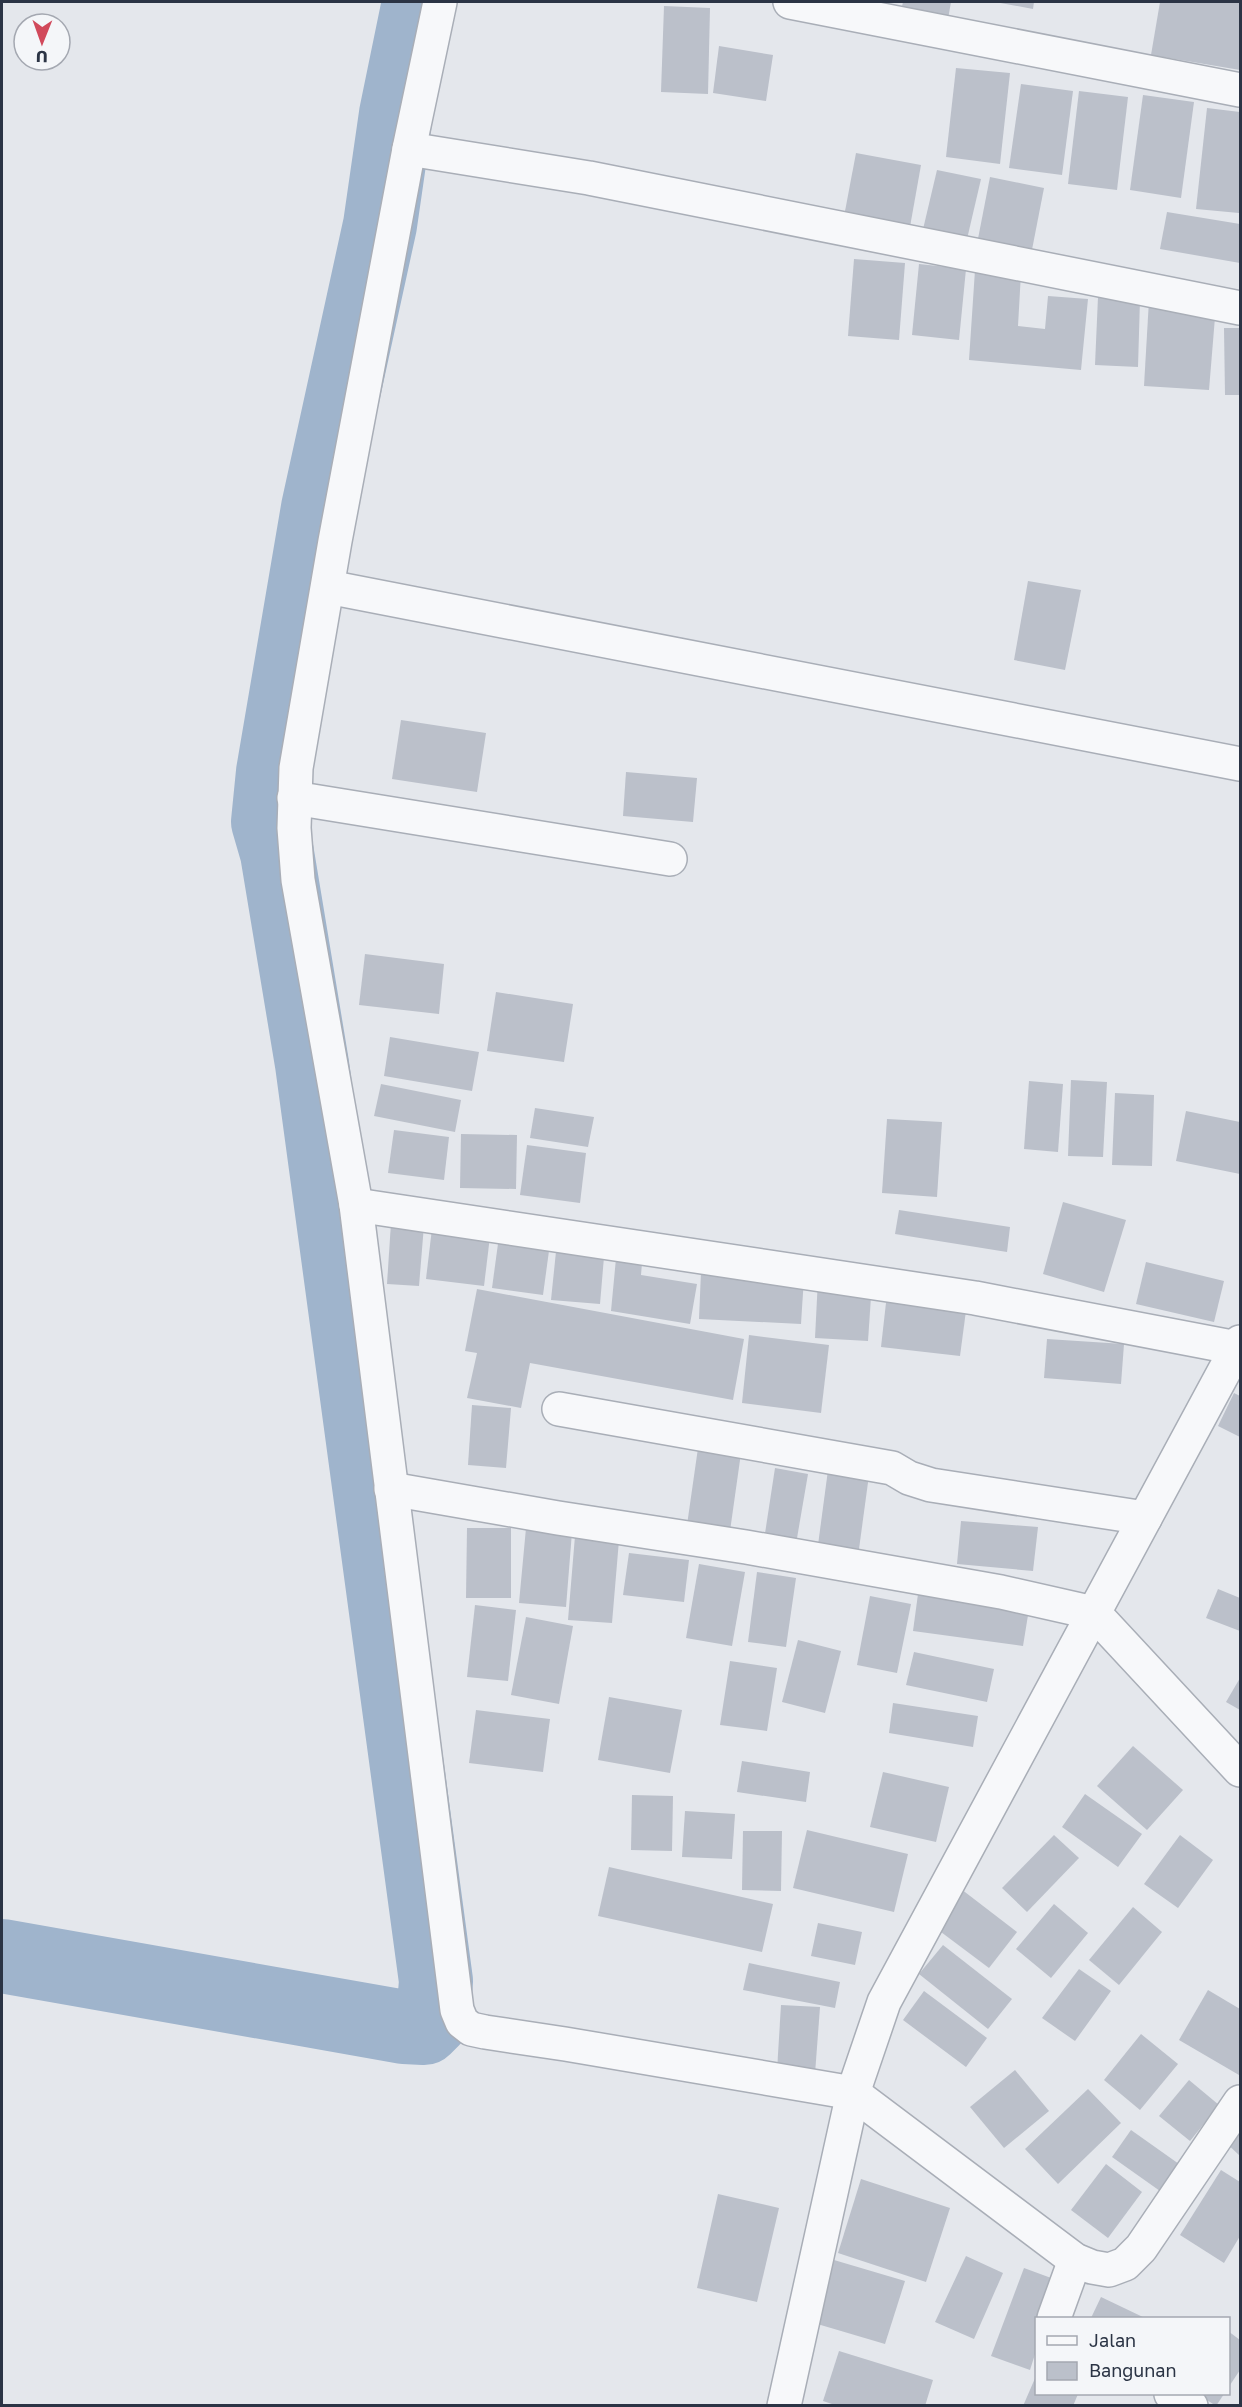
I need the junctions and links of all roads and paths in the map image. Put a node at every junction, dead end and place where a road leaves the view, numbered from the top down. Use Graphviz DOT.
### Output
graph roads {
  1 [pos="440,2"];
  2 [pos="790,2"];
  3 [pos="1240,90"];
  4 [pos="409,148"];
  5 [pos="1240,308"];
  6 [pos="328,587"];
  7 [pos="1240,764"];
  8 [pos="294,798"];
  9 [pos="670,859"];
  10 [pos="356,1204"];
  11 [pos="1239,1345"];
  12 [pos="559,1409"];
  13 [pos="391,1489"];
  14 [pos="1145,1518"];
  15 [pos="1094,1613"];
  16 [pos="1240,1770"];
  17 [pos="853,2093"];
  18 [pos="1240,2102"];
  19 [pos="1075,2260"];
  20 [pos="1055,2317"];
  21 [pos="1173,2395"];
  22 [pos="784,2406"];
  23 [pos="1191,2406"];
  1 -- 4 [label="street"];
  2 -- 3 [label="street"];
  4 -- 5 [label="street"];
  4 -- 6 [label="street"];
  6 -- 7 [label="street"];
  6 -- 8 [label="street"];
  8 -- 9 [label="street"];
  8 -- 10 [label="street"];
  10 -- 11 [label="street"];
  10 -- 13 [label="street"];
  11 -- 14 [label="street"];
  12 -- 14 [label="street"];
  13 -- 15 [label="street"];
  13 -- 17 [label="street"];
  14 -- 15 [label="street"];
  15 -- 16 [label="street"];
  15 -- 17 [label="street"];
  17 -- 19 [label="street"];
  17 -- 22 [label="street"];
  18 -- 19 [label="street"];
  19 -- 20 [label="street"];
  21 -- 23 [label="street"];
}
